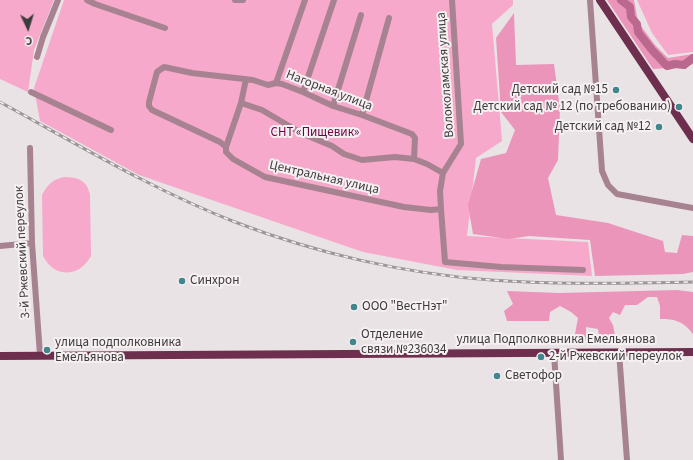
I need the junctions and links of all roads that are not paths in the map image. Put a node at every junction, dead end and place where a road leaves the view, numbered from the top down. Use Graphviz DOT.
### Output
graph roads {
  1 [pos="58,0"];
  2 [pos="87,0"];
  3 [pos="235,0"];
  4 [pos="243,0"];
  5 [pos="306,0"];
  6 [pos="334,0"];
  7 [pos="452,0"];
  8 [pos="590,0"];
  9 [pos="600,0"];
  10 [pos="361,15"];
  11 [pos="389,18"];
  12 [pos="165,28"];
  13 [pos="37,57"];
  14 [pos="246,79"];
  15 [pos="276,83"];
  16 [pos="31,92"];
  17 [pos="303,92"];
  18 [pos="241,103"];
  19 [pos="333,106"];
  20 [pos="152,110"];
  21 [pos="362,115"];
  22 [pos="112,130"];
  23 [pos="693,139"];
  24 [pos="226,147"];
  25 [pos="30,148"];
  26 [pos="414,159"];
  27 [pos="443,173"];
  28 [pos="693,208"];
  29 [pos="440,209"];
  30 [pos="32,243"];
  31 [pos="0,246"];
  32 [pos="583,270"];
  33 [pos="619,352"];
  34 [pos="693,352"];
  35 [pos="554,353"];
  36 [pos="40,355"];
  37 [pos="0,356"];
  38 [pos="561,460"];
  39 [pos="627,460"];
  1 -- 13 [label="street"];
  2 -- 12 [label="street"];
  3 -- 4 [label="street"];
  5 -- 15 [label="street"];
  6 -- 17 [label="street"];
  7 -- 27 [label="street, Волоколамская улица"];
  8 -- 28 [label="street"];
  9 -- 23 [label="main road"];
  10 -- 19 [label="street"];
  11 -- 21 [label="street"];
  14 -- 15 [label="street, Нагорная улица"];
  14 -- 18 [label="street"];
  14 -- 20 [label="street, Нагорная улица"];
  15 -- 17 [label="street, Нагорная улица"];
  16 -- 22 [label="street"];
  17 -- 19 [label="street, Нагорная улица"];
  18 -- 24 [label="street"];
  18 -- 26 [label="street"];
  19 -- 21 [label="street, Нагорная улица"];
  20 -- 24 [label="street, Центральная улица"];
  21 -- 26 [label="street, Нагорная улица"];
  24 -- 29 [label="street, Центральная улица"];
  25 -- 30 [label="street, 3-й Ржевский переулок"];
  26 -- 27 [label="street"];
  27 -- 29 [label="street, Волоколамская улица"];
  29 -- 32 [label="street, Волоколамская улица"];
  30 -- 31 [label="street"];
  30 -- 36 [label="street, 3-й Ржевский переулок"];
  33 -- 34 [label="main road, улица Подполковника Емельянова"];
  33 -- 35 [label="main road, улица Подполковника Емельянова"];
  33 -- 39 [label="street"];
  35 -- 36 [label="main road, улица Подполковника Емельянова"];
  35 -- 38 [label="street"];
  36 -- 37 [label="main road, улица Подполковника Емельянова"];
}
